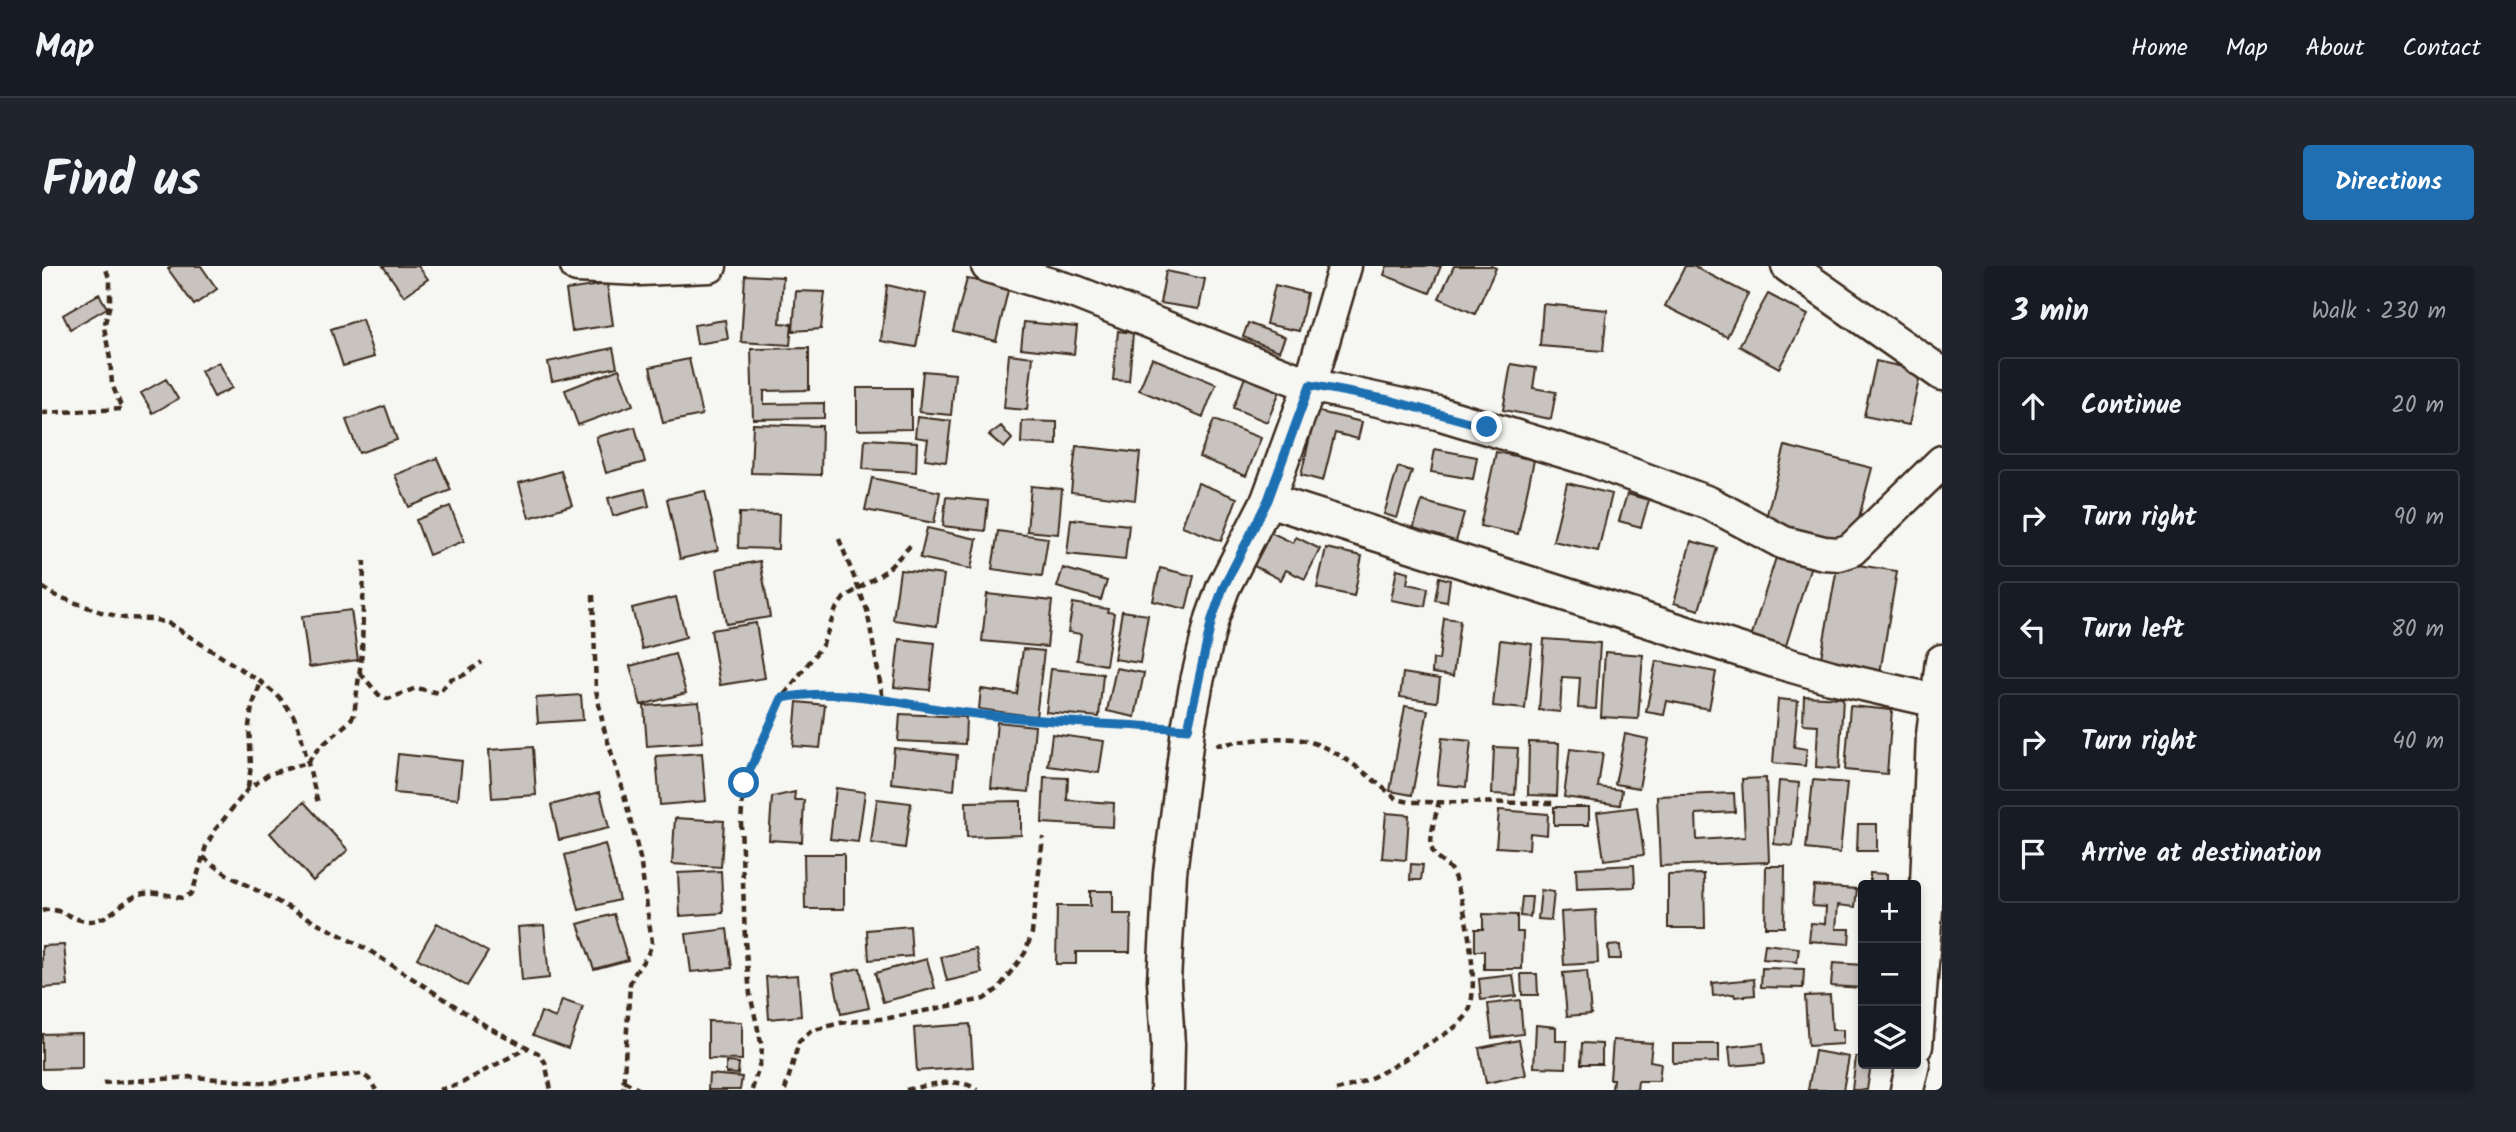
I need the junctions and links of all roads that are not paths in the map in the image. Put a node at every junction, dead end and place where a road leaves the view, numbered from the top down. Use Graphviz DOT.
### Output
graph roads {
  1 [pos="577,266"];
  2 [pos="710,266"];
  3 [pos="988,266"];
  4 [pos="1345,266"];
  5 [pos="1788,266"];
  6 [pos="1942,374"];
  7 [pos="1310,385"];
  8 [pos="1942,462"];
  9 [pos="1268,500"];
  10 [pos="1942,661"];
  11 [pos="1937,702"];
  12 [pos="1938,737"];
  13 [pos="1919,1006"];
  14 [pos="1912,1069"];
  15 [pos="1167,1090"];
  16 [pos="1907,1090"];
  1 -- 2 [label="street"];
  3 -- 7 [label="street"];
  4 -- 7 [label="street"];
  5 -- 6 [label="street"];
  7 -- 8 [label="street"];
  7 -- 9 [label="street"];
  9 -- 11 [label="street"];
  9 -- 15 [label="street"];
  10 -- 11 [label="street"];
  11 -- 12 [label="street"];
  12 -- 13 [label="street"];
  14 -- 16 [label="street"];
}
